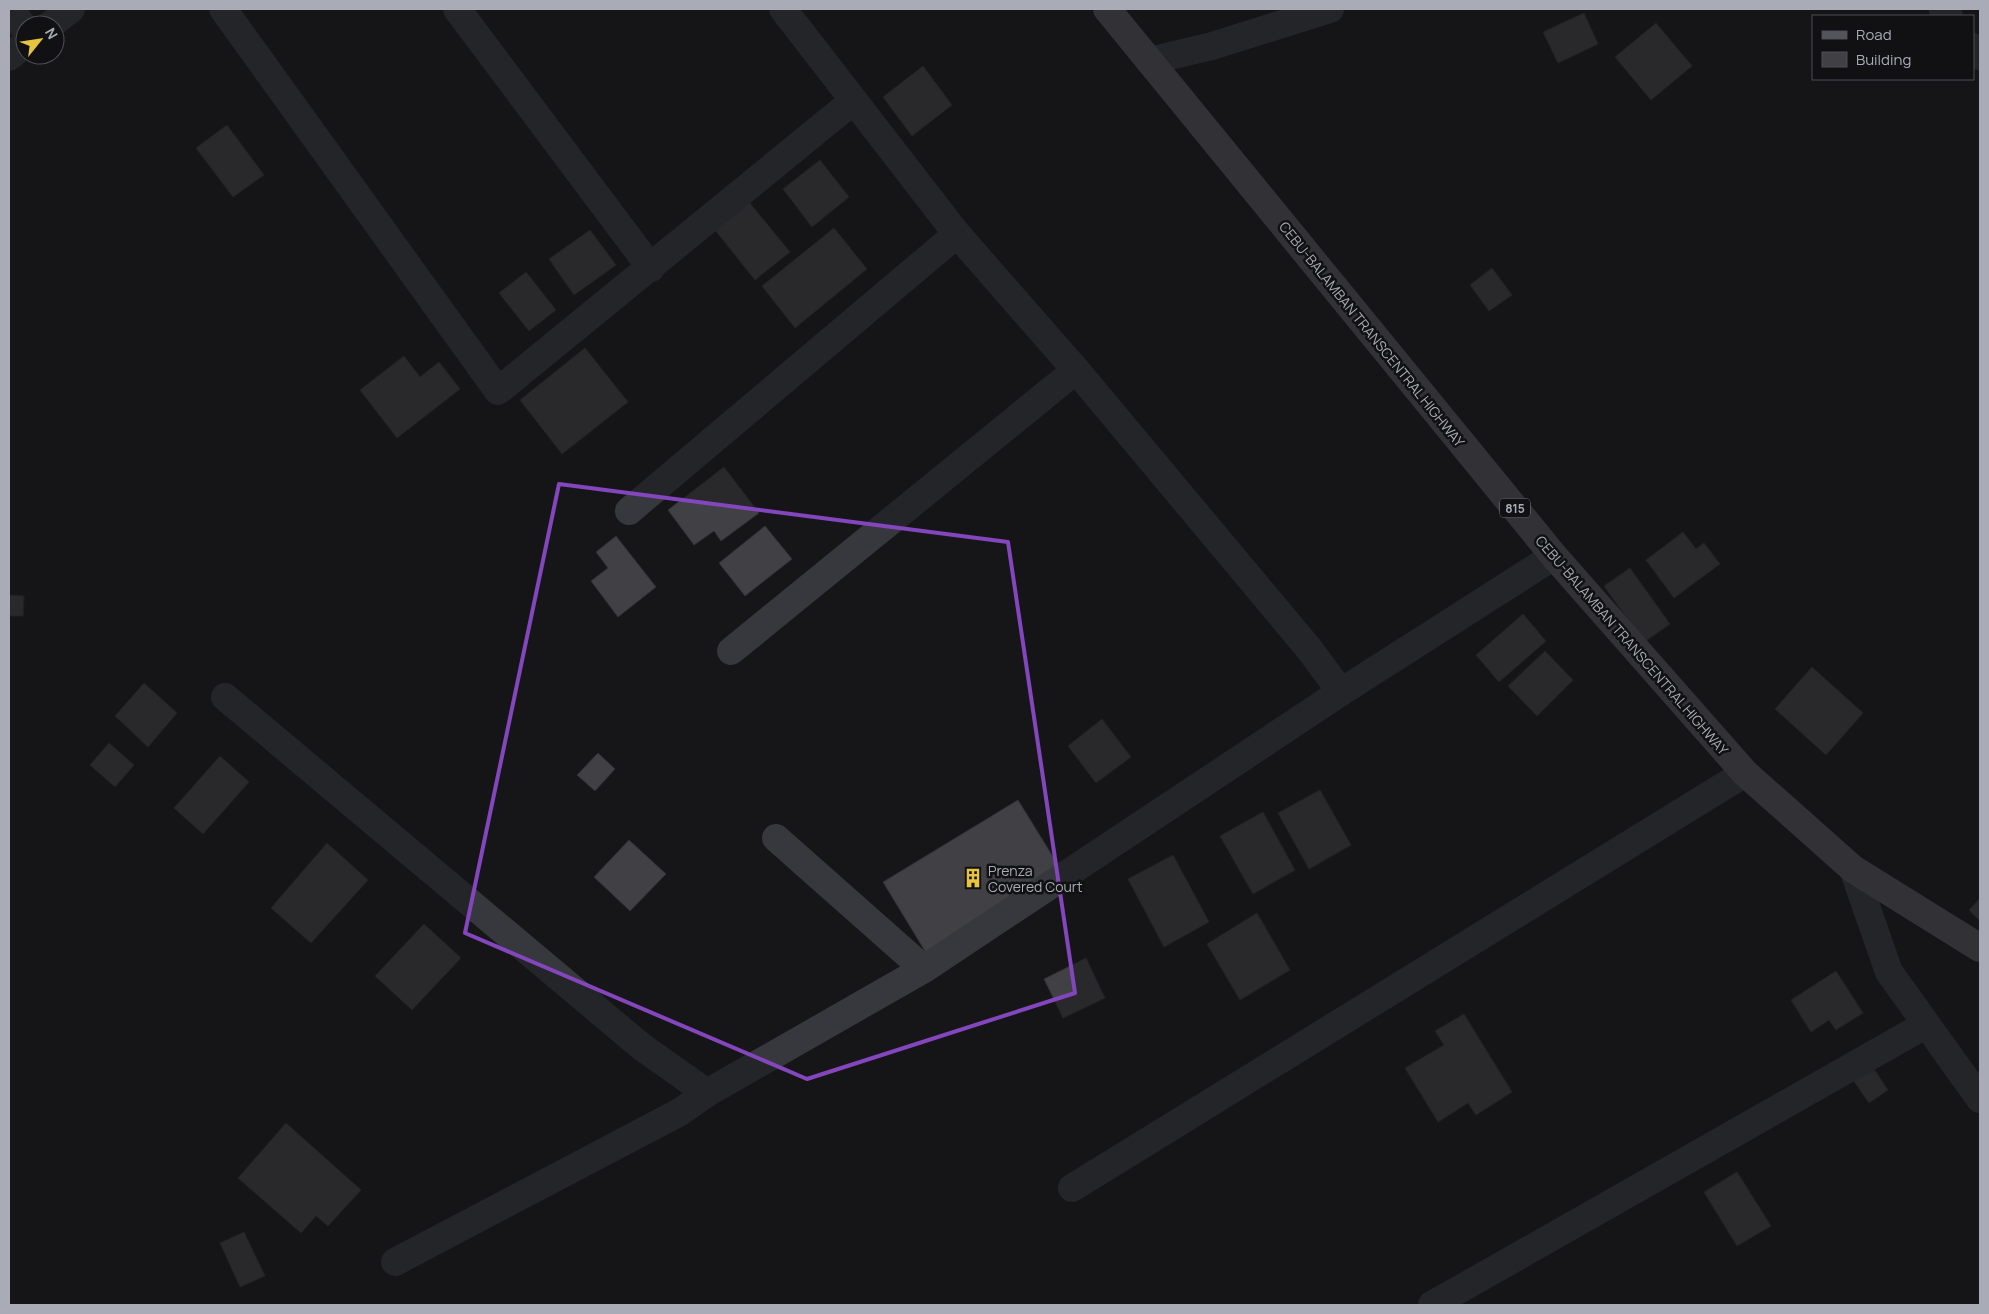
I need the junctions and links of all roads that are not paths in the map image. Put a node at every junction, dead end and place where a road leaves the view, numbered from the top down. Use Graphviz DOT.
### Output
graph roads {
  1 [pos="223,9"];
  2 [pos="458,9"];
  3 [pos="783,9"];
  4 [pos="1107,9"];
  5 [pos="1330,9"];
  6 [pos="1149,61"];
  7 [pos="853,101"];
  8 [pos="957,234"];
  9 [pos="651,268"];
  10 [pos="1076,370"];
  11 [pos="628,511"];
  12 [pos="1554,556"];
  13 [pos="731,651"];
  14 [pos="1341,692"];
  15 [pos="225,697"];
  16 [pos="1745,773"];
  17 [pos="776,838"];
  18 [pos="1853,869"];
  19 [pos="1980,948"];
  20 [pos="924,969"];
  21 [pos="1925,1025"];
  22 [pos="707,1093"];
  23 [pos="1980,1099"];
  24 [pos="1072,1188"];
  25 [pos="395,1262"];
  26 [pos="1432,1305"];
  1 -- 9 [label="street"];
  2 -- 9 [label="street"];
  3 -- 7 [label="street"];
  4 -- 6 [label="main road, CEBU-BALAMBAN TRANSCENTRAL HIGHWAY / 815"];
  5 -- 6 [label="street"];
  6 -- 12 [label="main road, CEBU-BALAMBAN TRANSCENTRAL HIGHWAY / 815"];
  7 -- 8 [label="street"];
  7 -- 9 [label="street"];
  8 -- 10 [label="street"];
  8 -- 11 [label="street"];
  10 -- 13 [label="street"];
  10 -- 14 [label="street"];
  12 -- 14 [label="street"];
  12 -- 16 [label="main road, CEBU-BALAMBAN TRANSCENTRAL HIGHWAY / 815"];
  14 -- 20 [label="street"];
  15 -- 22 [label="street"];
  16 -- 18 [label="main road, CEBU-BALAMBAN TRANSCENTRAL HIGHWAY / 815"];
  16 -- 24 [label="street"];
  17 -- 20 [label="street"];
  18 -- 19 [label="main road, CEBU-BALAMBAN TRANSCENTRAL HIGHWAY / 815"];
  18 -- 21 [label="street"];
  20 -- 22 [label="street"];
  21 -- 23 [label="street"];
  21 -- 26 [label="street"];
  22 -- 25 [label="street"];
}
